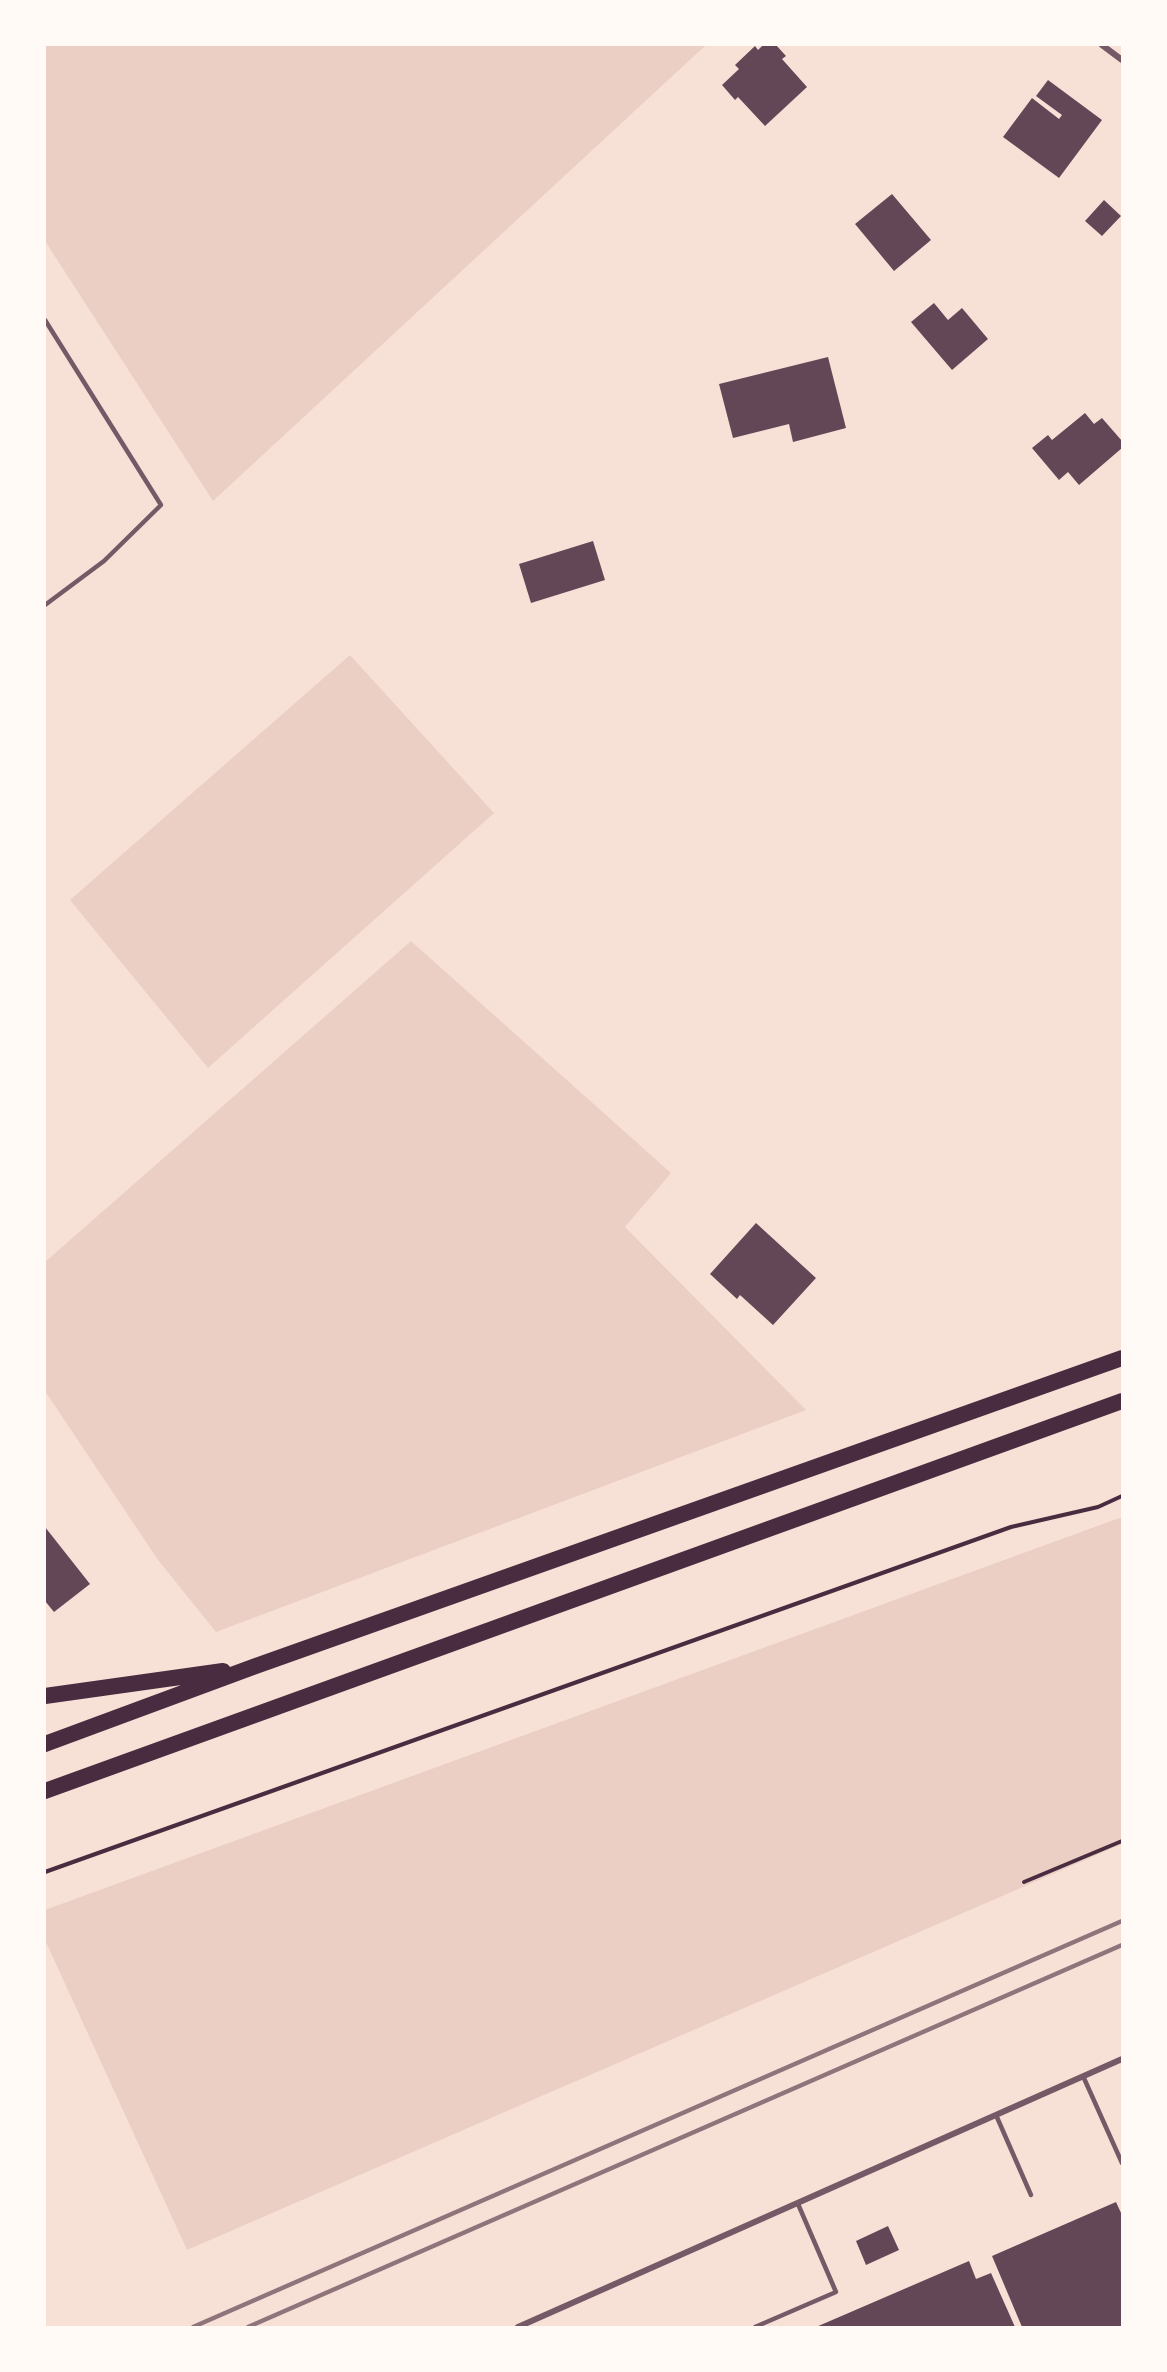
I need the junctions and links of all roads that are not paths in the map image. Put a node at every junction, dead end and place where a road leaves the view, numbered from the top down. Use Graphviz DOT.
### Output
graph roads {
  1 [pos="1102,45"];
  2 [pos="1122,60"];
  3 [pos="45,321"];
  4 [pos="45,605"];
  5 [pos="1122,1358"];
  6 [pos="1122,1401"];
  7 [pos="253,1667"];
  8 [pos="45,1696"];
  9 [pos="45,1744"];
  10 [pos="45,1791"];
  11 [pos="1122,2059"];
  12 [pos="1083,2076"];
  13 [pos="996,2115"];
  14 [pos="1122,2163"];
  15 [pos="1031,2195"];
  16 [pos="798,2204"];
  17 [pos="518,2327"];
  18 [pos="755,2327"];
  1 -- 2 [label="street"];
  3 -- 4 [label="lane"];
  5 -- 7 [label="highway"];
  6 -- 10 [label="highway"];
  7 -- 8 [label="highway"];
  7 -- 9 [label="highway"];
  11 -- 12 [label="street"];
  12 -- 13 [label="street"];
  12 -- 14 [label="lane"];
  13 -- 15 [label="lane"];
  13 -- 16 [label="street"];
  16 -- 17 [label="street"];
  16 -- 18 [label="lane"];
}
